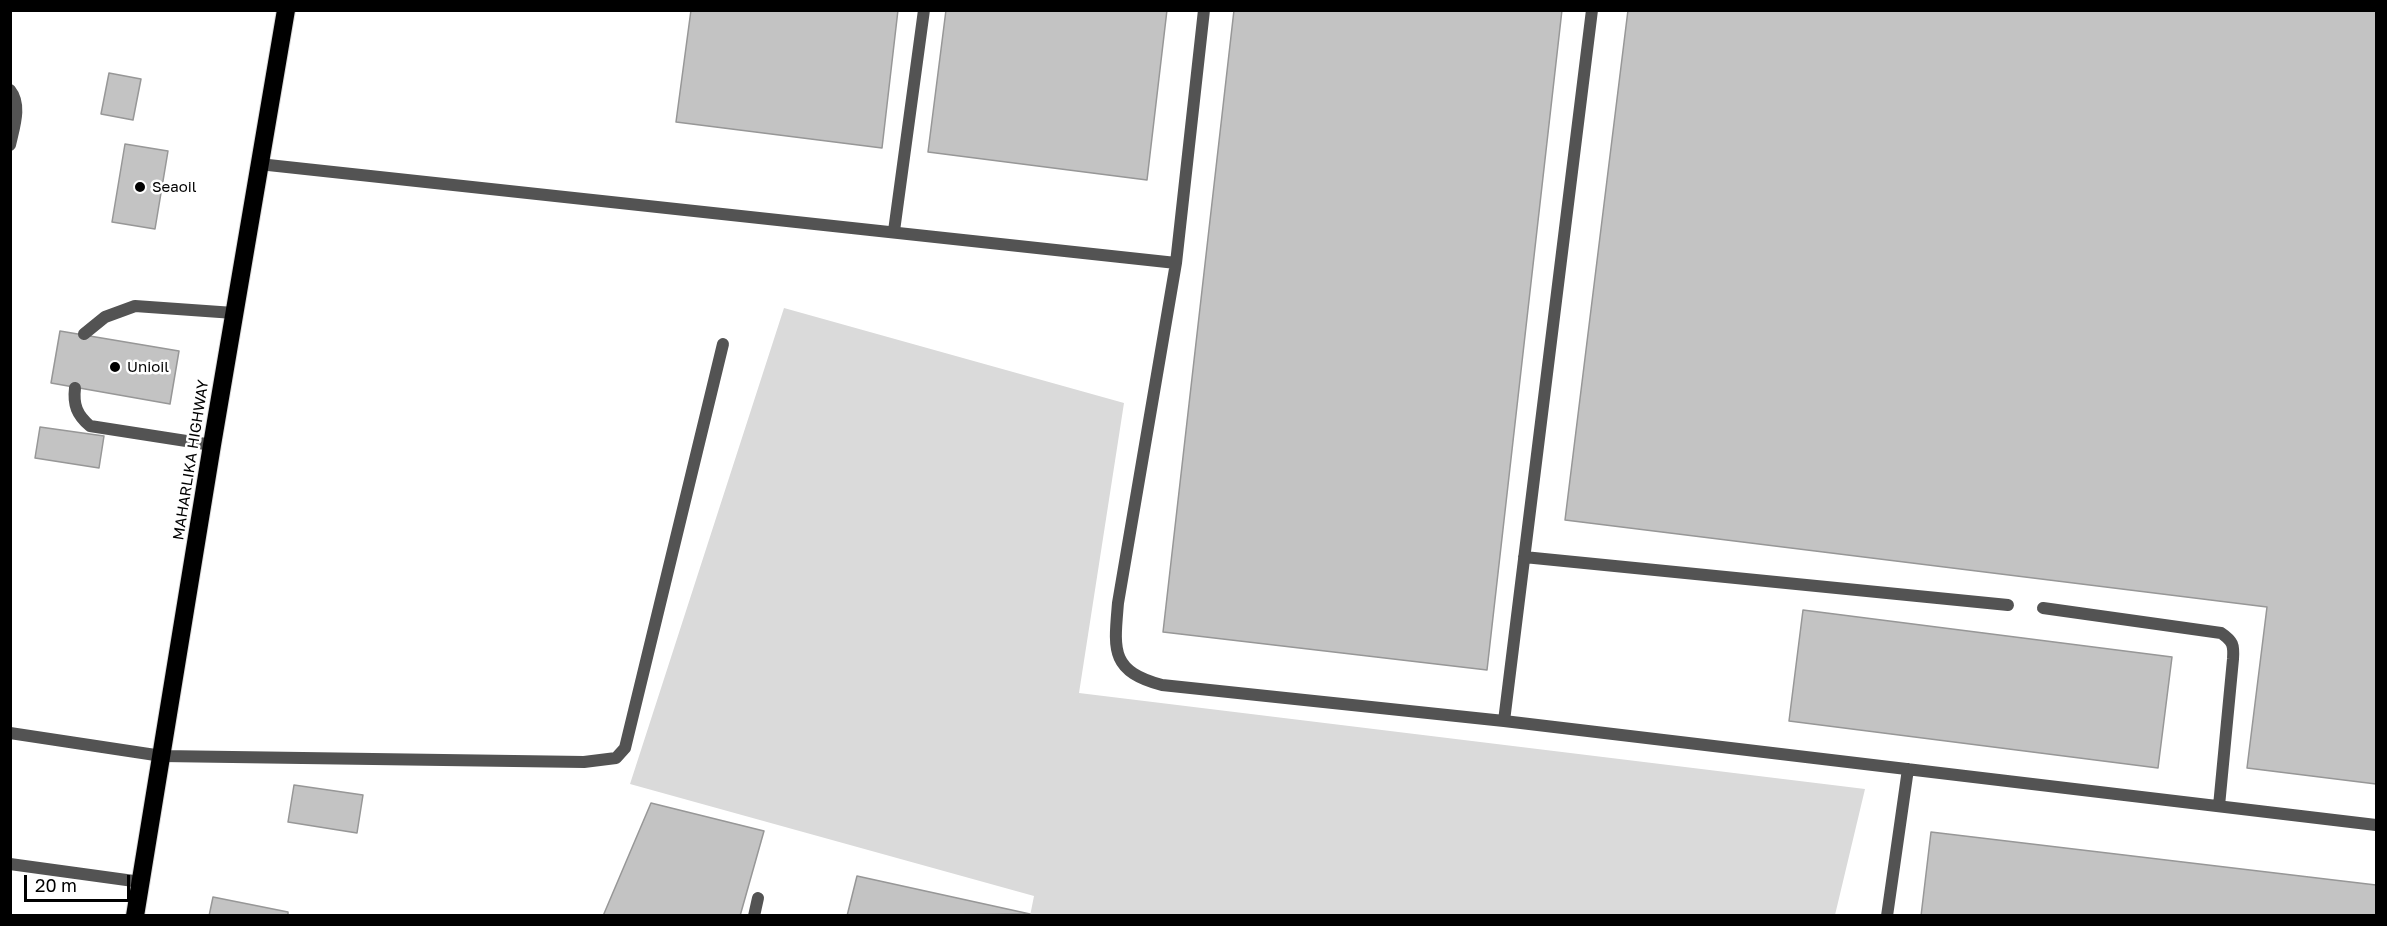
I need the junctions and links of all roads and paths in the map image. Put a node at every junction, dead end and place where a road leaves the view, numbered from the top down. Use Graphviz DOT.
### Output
graph roads {
  1 [pos="286,10"];
  2 [pos="924,10"];
  3 [pos="1204,10"];
  4 [pos="1592,10"];
  5 [pos="10,90"];
  6 [pos="10,145"];
  7 [pos="260,164"];
  8 [pos="894,231"];
  9 [pos="1176,262"];
  10 [pos="234,313"];
  11 [pos="84,334"];
  12 [pos="723,344"];
  13 [pos="75,388"];
  14 [pos="212,445"];
  15 [pos="1524,557"];
  16 [pos="2008,605"];
  17 [pos="2043,608"];
  18 [pos="1504,721"];
  19 [pos="10,733"];
  20 [pos="162,756"];
  21 [pos="1908,769"];
  22 [pos="2220,806"];
  23 [pos="2376,825"];
  24 [pos="10,864"];
  25 [pos="141,882"];
  26 [pos="758,898"];
  27 [pos="135,915"];
  28 [pos="754,915"];
  29 [pos="1887,915"];
  1 -- 7 [label="highway, MAHARLIKA HIGHWAY"];
  2 -- 8 [label="street"];
  3 -- 9 [label="street"];
  4 -- 15 [label="street"];
  5 -- 6 [label="street"];
  7 -- 8 [label="street"];
  7 -- 10 [label="highway, MAHARLIKA HIGHWAY"];
  8 -- 9 [label="street"];
  9 -- 18 [label="street"];
  10 -- 11 [label="street"];
  10 -- 14 [label="highway, MAHARLIKA HIGHWAY"];
  12 -- 20 [label="street"];
  13 -- 14 [label="street"];
  14 -- 20 [label="highway, MAHARLIKA HIGHWAY"];
  15 -- 16 [label="street"];
  15 -- 18 [label="street"];
  17 -- 22 [label="street"];
  18 -- 21 [label="street"];
  19 -- 20 [label="street"];
  20 -- 25 [label="highway, MAHARLIKA HIGHWAY"];
  21 -- 22 [label="street"];
  21 -- 29 [label="street"];
  22 -- 23 [label="street"];
  24 -- 25 [label="street"];
  25 -- 27 [label="highway, MAHARLIKA HIGHWAY"];
  26 -- 28 [label="street"];
}
